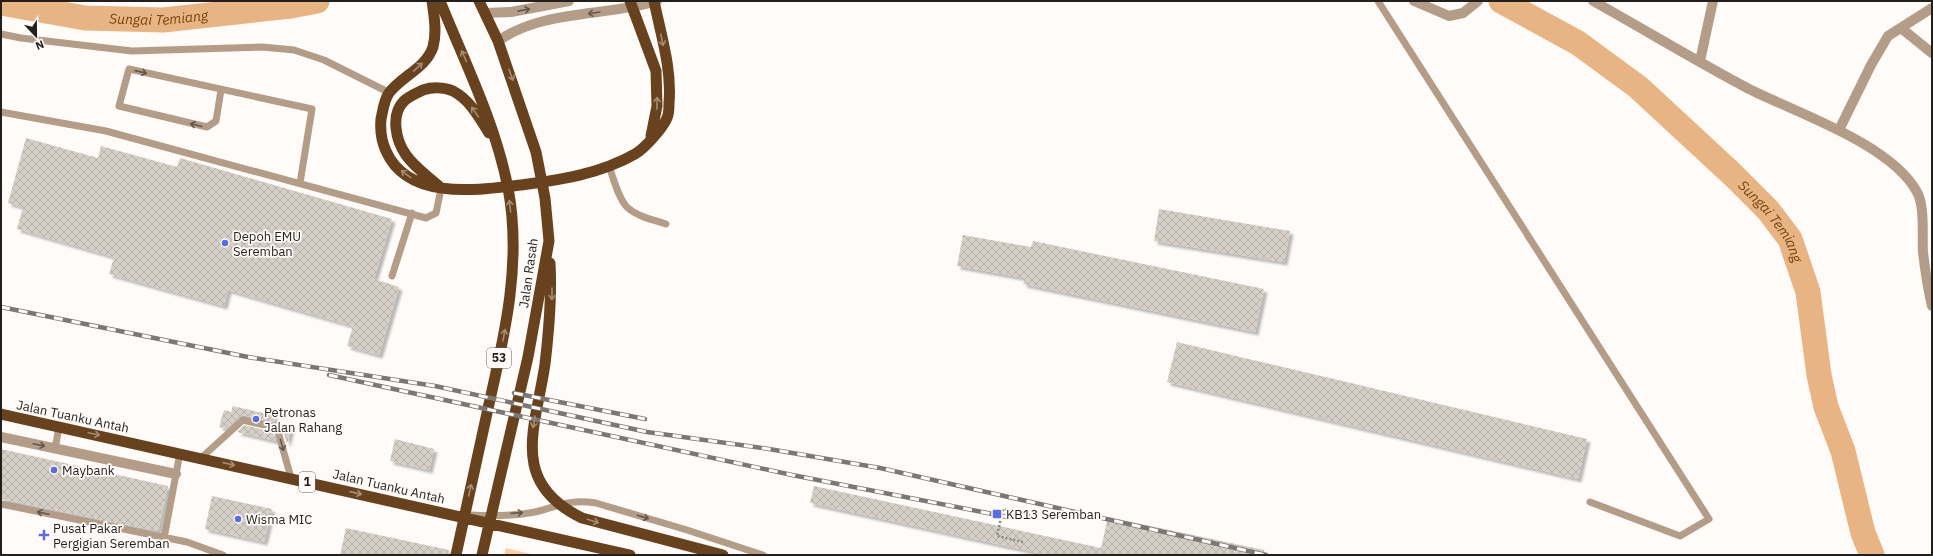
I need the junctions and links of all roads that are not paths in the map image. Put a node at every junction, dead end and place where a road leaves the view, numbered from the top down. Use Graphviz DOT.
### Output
graph roads {
  1 [pos="479,1"];
  2 [pos="569,1"];
  3 [pos="655,1"];
  4 [pos="1378,1"];
  5 [pos="1414,1"];
  6 [pos="1477,1"];
  7 [pos="1593,1"];
  8 [pos="1713,1"];
  9 [pos="436,3"];
  10 [pos="632,4"];
  11 [pos="1932,8"];
  12 [pos="485,13"];
  13 [pos="1901,28"];
  14 [pos="1,34"];
  15 [pos="498,41"];
  16 [pos="1932,53"];
  17 [pos="1700,61"];
  18 [pos="221,90"];
  19 [pos="390,93"];
  20 [pos="1,112"];
  21 [pos="1839,130"];
  22 [pos="650,141"];
  23 [pos="497,145"];
  24 [pos="609,166"];
  25 [pos="300,183"];
  26 [pos="441,189"];
  27 [pos="412,213"];
  28 [pos="666,224"];
  29 [pos="549,241"];
  30 [pos="392,276"];
  31 [pos="1932,306"];
  32 [pos="1,414"];
  33 [pos="59,427"];
  34 [pos="1,438"];
  35 [pos="55,448"];
  36 [pos="180,453"];
  37 [pos="201,458"];
  38 [pos="176,474"];
  39 [pos="291,478"];
  40 [pos="1590,502"];
  41 [pos="1,504"];
  42 [pos="450,514"];
  43 [pos="164,538"];
  44 [pos="223,555"];
  45 [pos="456,555"];
  46 [pos="482,555"];
  47 [pos="630,555"];
  48 [pos="722,555"];
  49 [pos="763,555"];
  1 -- 12 [label="highway, Jalan Rasah / 53"];
  12 -- 2 [label="street, one-way"];
  3 -- 10 [label="street"];
  3 -- 22 [label="highway, one-way"];
  4 -- 40 [label="lane"];
  5 -- 6 [label="street"];
  7 -- 17 [label="street"];
  8 -- 17 [label="street"];
  19 -- 9 [label="highway, one-way"];
  23 -- 9 [label="highway, Jalan Rasah / 53, one-way"];
  10 -- 15 [label="street, one-way"];
  22 -- 10 [label="highway, one-way"];
  11 -- 13 [label="street"];
  12 -- 15 [label="highway, Jalan Rasah / 53"];
  13 -- 16 [label="street"];
  13 -- 21 [label="street"];
  14 -- 19 [label="lane"];
  15 -- 29 [label="highway, Jalan Rasah / 53, one-way"];
  17 -- 21 [label="street"];
  18 -- 18 [label="lane, one-way"];
  18 -- 25 [label="lane"];
  26 -- 19 [label="highway, one-way"];
  20 -- 25 [label="lane"];
  21 -- 31 [label="street"];
  22 -- 24 [label="highway"];
  23 -- 26 [label="highway, one-way"];
  45 -- 23 [label="highway, Jalan Rasah / 53, one-way"];
  24 -- 26 [label="highway"];
  24 -- 28 [label="lane"];
  25 -- 27 [label="lane"];
  26 -- 27 [label="lane"];
  27 -- 30 [label="lane"];
  29 -- 46 [label="highway, Jalan Rasah / 53"];
  29 -- 48 [label="highway, one-way"];
  32 -- 33 [label="highway, Jalan Tuanku Antah / 1"];
  33 -- 35 [label="lane"];
  33 -- 36 [label="highway, Jalan Tuanku Antah / 1, one-way"];
  34 -- 35 [label="street, one-way"];
  35 -- 38 [label="street"];
  36 -- 37 [label="highway, Jalan Tuanku Antah / 1"];
  36 -- 38 [label="lane"];
  37 -- 39 [label="highway, Jalan Tuanku Antah / 1, one-way"];
  37 -- 39 [label="lane, one-way"];
  38 -- 43 [label="lane"];
  39 -- 42 [label="highway, Jalan Tuanku Antah / 1, one-way"];
  43 -- 41 [label="lane, one-way"];
  42 -- 47 [label="highway, Jalan Tuanku Antah / 1"];
  42 -- 49 [label="lane, one-way"];
  43 -- 44 [label="lane"];
}
